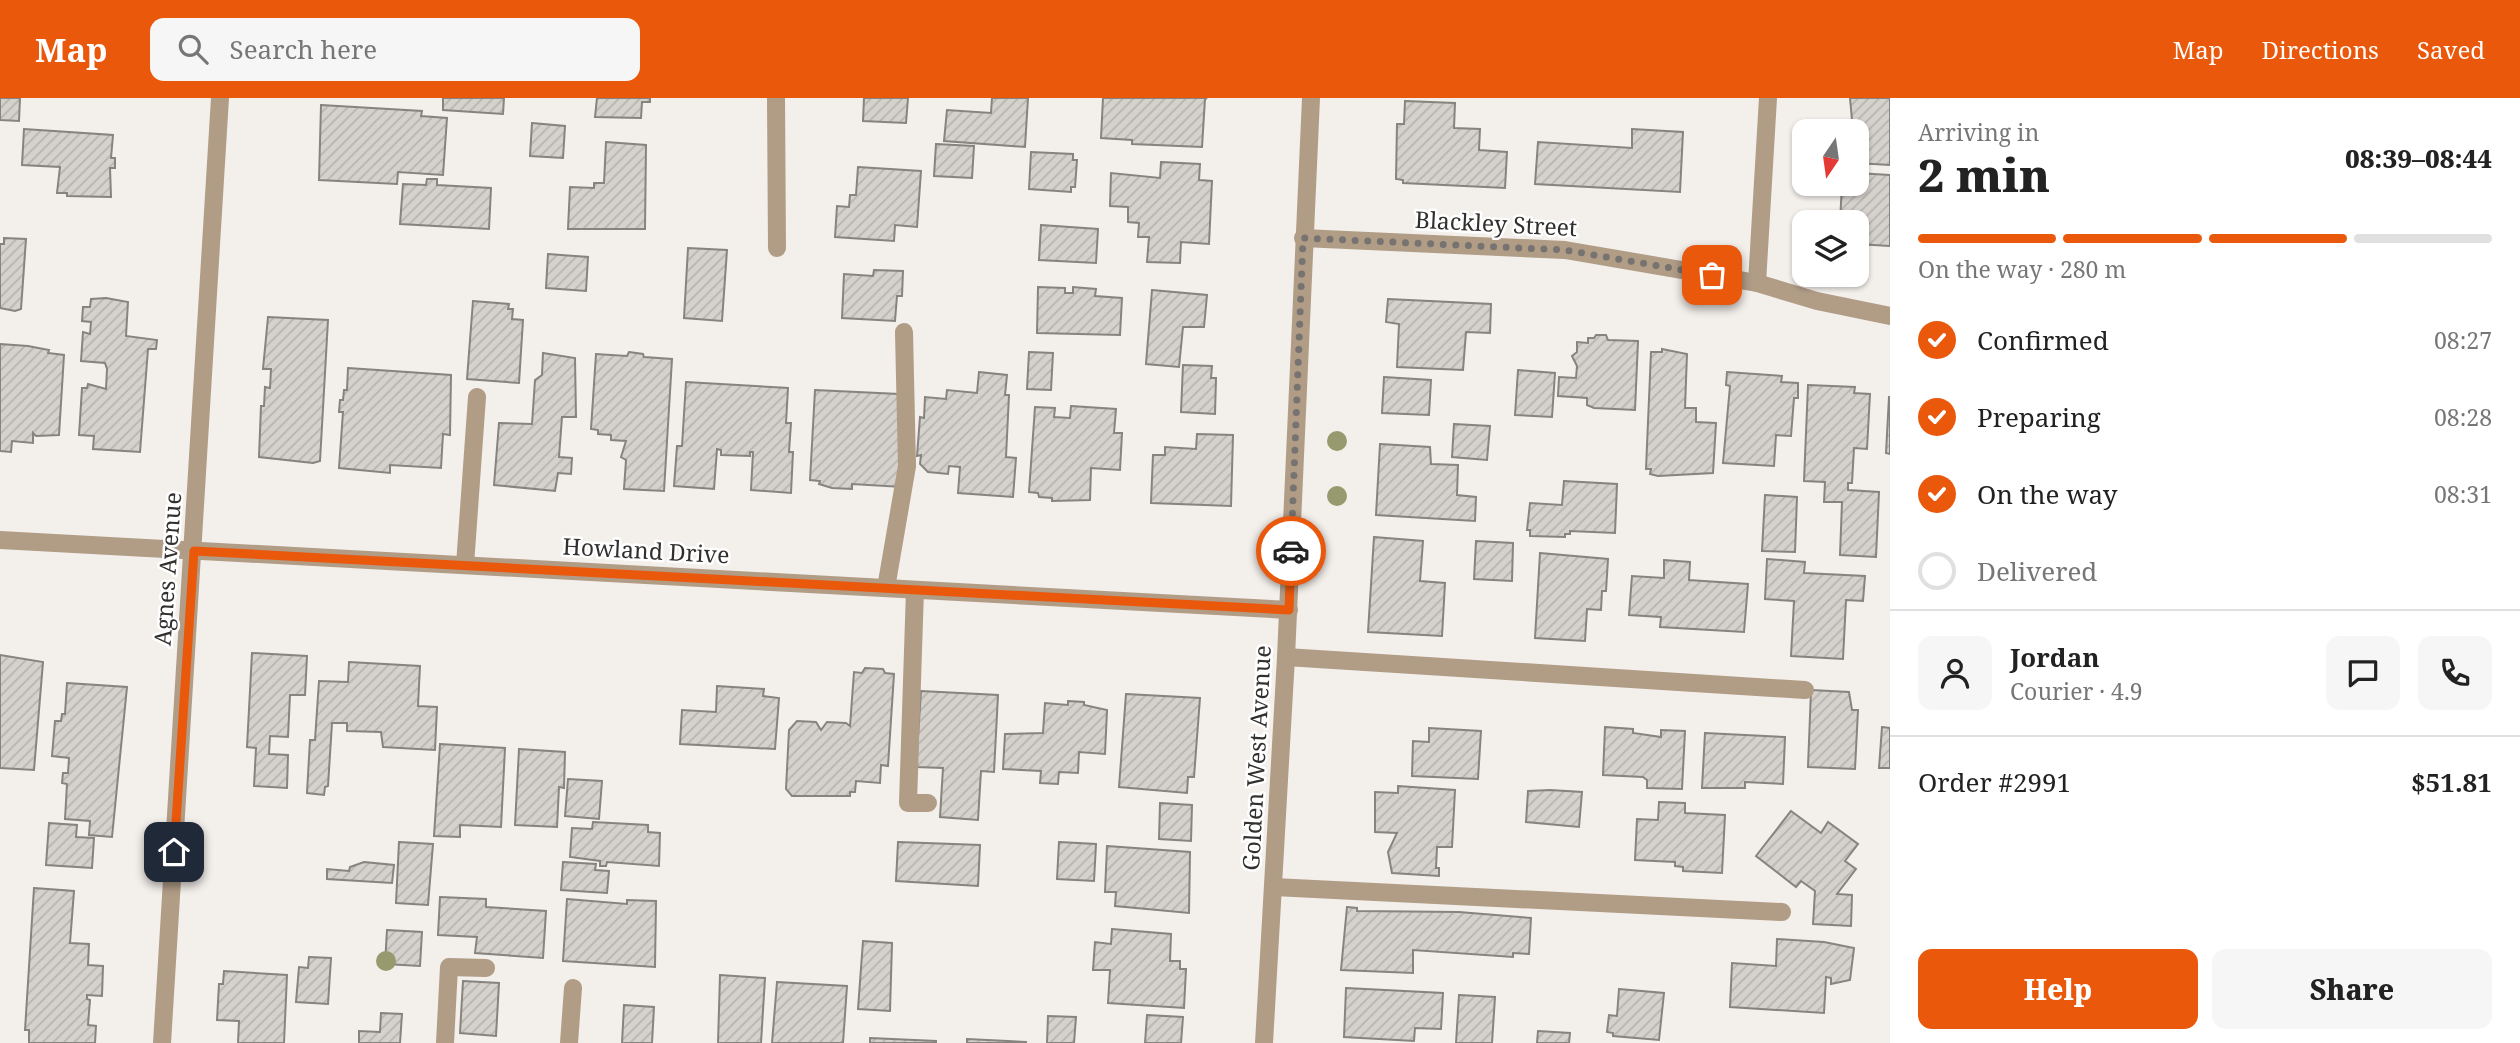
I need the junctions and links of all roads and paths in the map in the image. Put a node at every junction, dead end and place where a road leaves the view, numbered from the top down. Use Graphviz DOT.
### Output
graph roads {
  1 [pos="219,98"];
  2 [pos="776,98"];
  3 [pos="1311,98"];
  4 [pos="1768,98"];
  5 [pos="1303,238"];
  6 [pos="777,247"];
  7 [pos="1757,283"];
  8 [pos="1890,316"];
  9 [pos="904,332"];
  10 [pos="477,397"];
  11 [pos="0,540"];
  12 [pos="194,551"];
  13 [pos="465,565"];
  14 [pos="886,588"];
  15 [pos="915,590"];
  16 [pos="1289,610"];
  17 [pos="1286,657"];
  18 [pos="1805,690"];
  19 [pos="928,803"];
  20 [pos="1274,887"];
  21 [pos="1782,912"];
  22 [pos="485,968"];
  23 [pos="573,988"];
  24 [pos="162,1043"];
  25 [pos="445,1043"];
  26 [pos="569,1043"];
  27 [pos="1264,1043"];
  1 -- 12 [label="street, Agnes Avenue"];
  2 -- 6 [label="street"];
  3 -- 5 [label="street, Golden West Avenue"];
  4 -- 7 [label="street"];
  5 -- 7 [label="street, Blackley Street"];
  5 -- 16 [label="street, Golden West Avenue"];
  7 -- 8 [label="street, Blackley Street"];
  9 -- 14 [label="street"];
  10 -- 13 [label="street"];
  11 -- 12 [label="street, Howland Drive"];
  12 -- 13 [label="street, Howland Drive"];
  12 -- 24 [label="street, Agnes Avenue"];
  13 -- 14 [label="street, Howland Drive"];
  14 -- 15 [label="street, Howland Drive"];
  15 -- 16 [label="street, Howland Drive"];
  15 -- 19 [label="street"];
  16 -- 17 [label="street, Golden West Avenue"];
  17 -- 18 [label="street"];
  17 -- 20 [label="street, Golden West Avenue"];
  20 -- 21 [label="street"];
  20 -- 27 [label="street, Golden West Avenue"];
  22 -- 25 [label="street"];
  23 -- 26 [label="street"];
}
